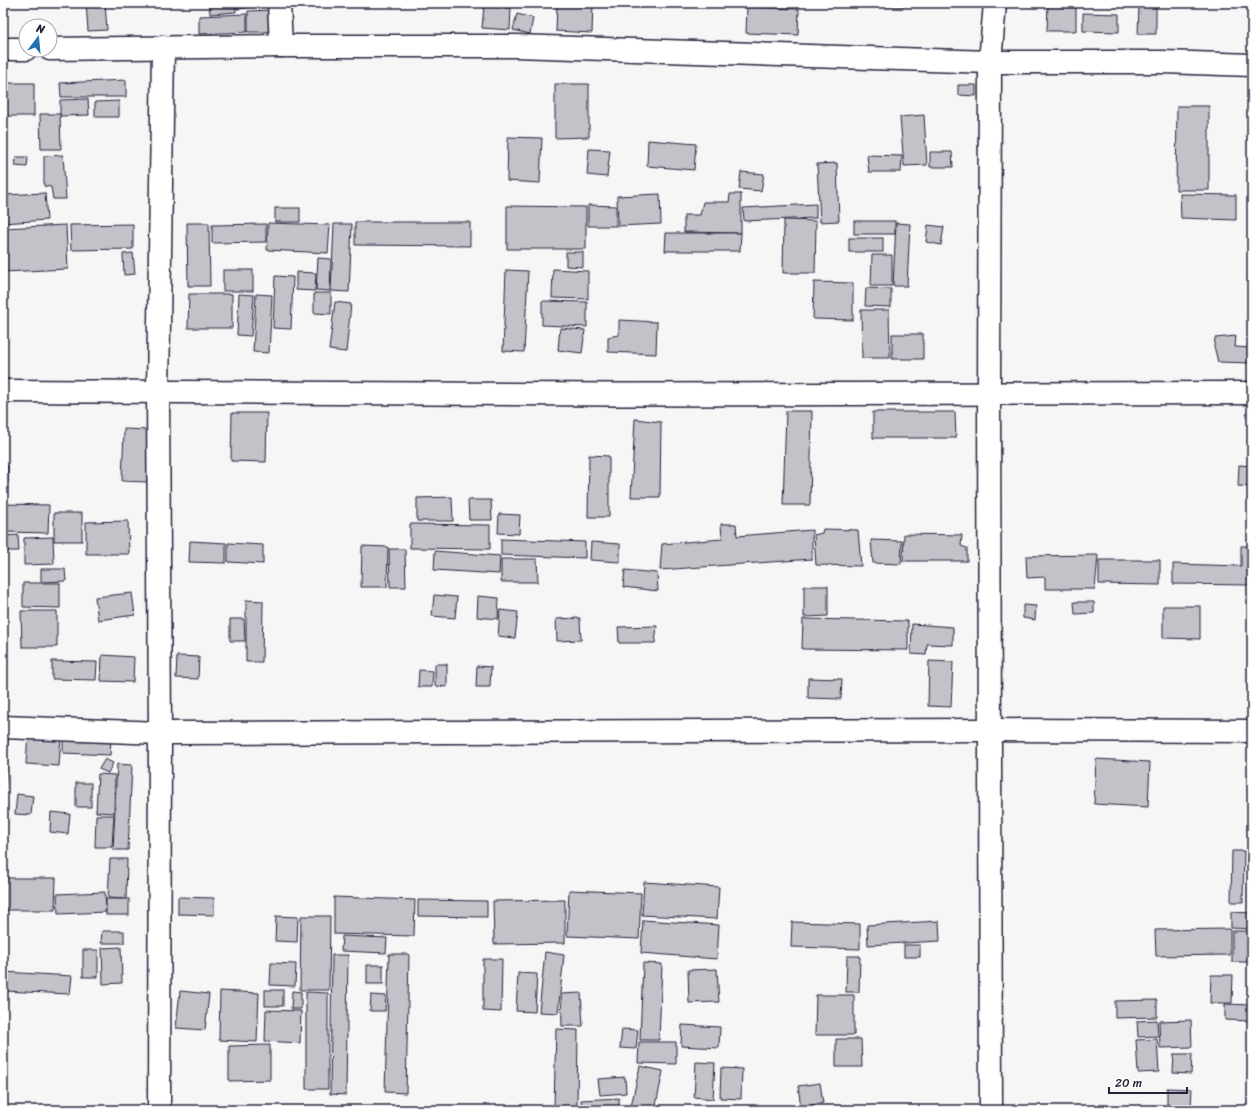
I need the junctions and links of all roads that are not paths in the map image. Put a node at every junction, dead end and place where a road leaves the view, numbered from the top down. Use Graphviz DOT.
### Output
graph roads {
  1 [pos="279,3"];
  2 [pos="996,3"];
  3 [pos="281,46"];
  4 [pos="163,47"];
  5 [pos="3,49"];
  6 [pos="18,49"];
  7 [pos="58,49"];
  8 [pos="990,62"];
  9 [pos="1252,65"];
  10 [pos="3,391"];
  11 [pos="158,392"];
  12 [pos="1252,393"];
  13 [pos="989,395"];
  14 [pos="3,727"];
  15 [pos="990,730"];
  16 [pos="1252,731"];
  17 [pos="160,733"];
  18 [pos="159,1110"];
  19 [pos="991,1110"];
  1 -- 3 [label="street"];
  2 -- 8 [label="street"];
  3 -- 4 [label="street"];
  3 -- 8 [label="street"];
  4 -- 7 [label="street"];
  4 -- 11 [label="street"];
  5 -- 6 [label="street"];
  8 -- 9 [label="street"];
  8 -- 13 [label="street"];
  10 -- 11 [label="street"];
  11 -- 13 [label="street"];
  11 -- 17 [label="street"];
  12 -- 13 [label="street"];
  13 -- 15 [label="street"];
  14 -- 17 [label="street"];
  15 -- 16 [label="street"];
  15 -- 17 [label="street"];
  15 -- 19 [label="street"];
  17 -- 18 [label="street"];
}
